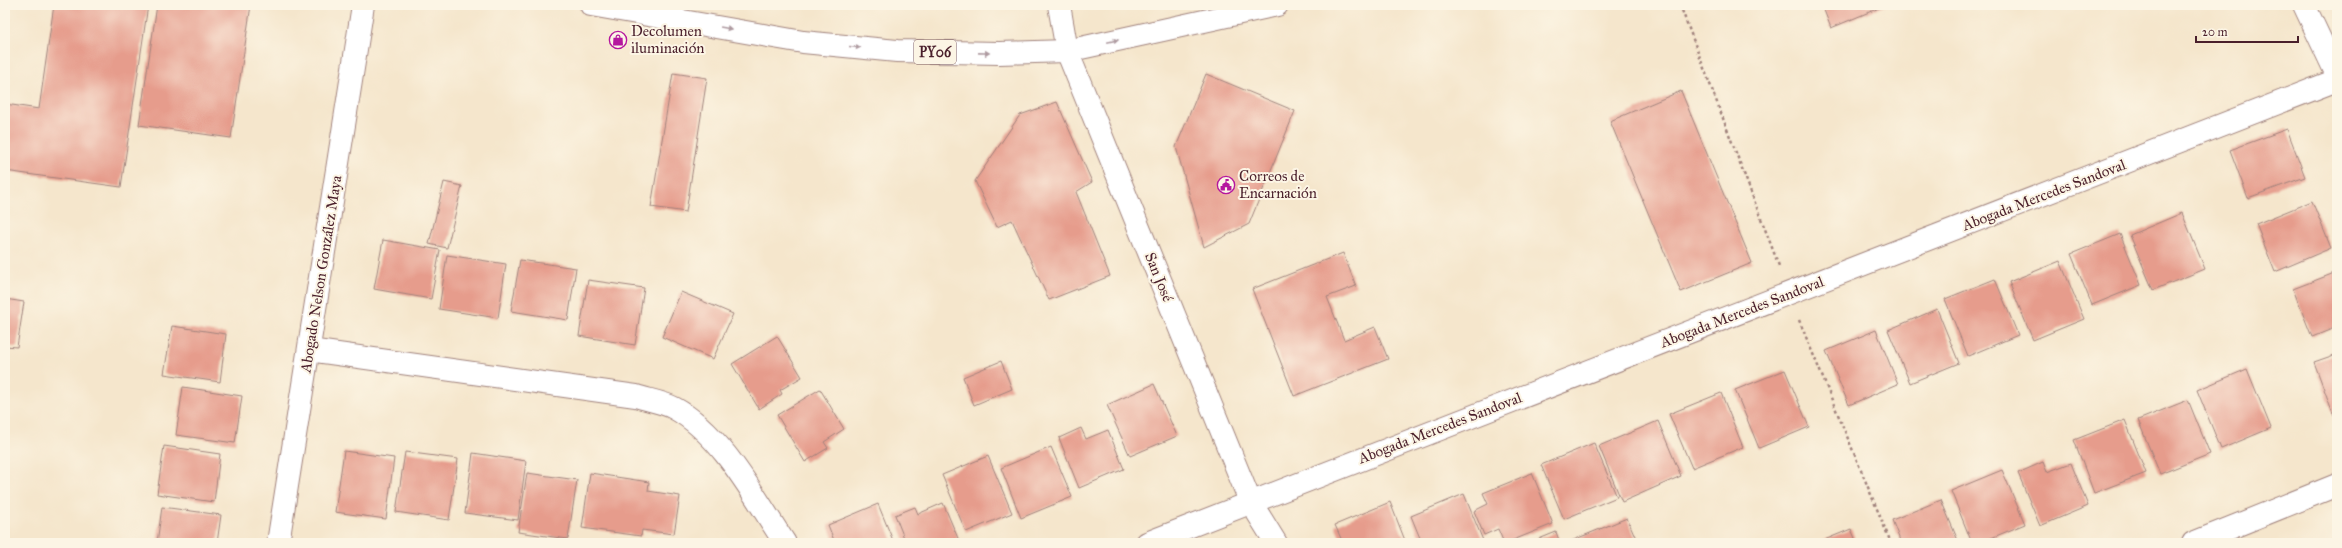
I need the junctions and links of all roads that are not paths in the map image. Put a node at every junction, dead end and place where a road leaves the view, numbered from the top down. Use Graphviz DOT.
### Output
graph roads {
  1 [pos="363,5"];
  2 [pos="591,5"];
  3 [pos="1060,5"];
  4 [pos="1277,5"];
  5 [pos="2304,5"];
  6 [pos="1067,50"];
  7 [pos="2337,76"];
  8 [pos="2337,80"];
  9 [pos="309,350"];
  10 [pos="2337,485"];
  11 [pos="1250,501"];
  12 [pos="278,543"];
  13 [pos="785,543"];
  14 [pos="1147,543"];
  15 [pos="1276,543"];
  16 [pos="2193,543"];
  1 -- 9 [label="main road, Abogado Nelson González Maya"];
  2 -- 6 [label="main road, PY06, one-way"];
  3 -- 6 [label="main road, San José"];
  6 -- 4 [label="main road, PY06, one-way"];
  5 -- 7 [label="main road"];
  6 -- 11 [label="main road, San José"];
  8 -- 11 [label="main road, Abogada Mercedes Sandoval"];
  9 -- 12 [label="main road, Abogado Nelson González Maya"];
  9 -- 13 [label="main road"];
  10 -- 16 [label="main road"];
  11 -- 14 [label="main road, Abogada Mercedes Sandoval"];
  11 -- 15 [label="main road, San José"];
}
